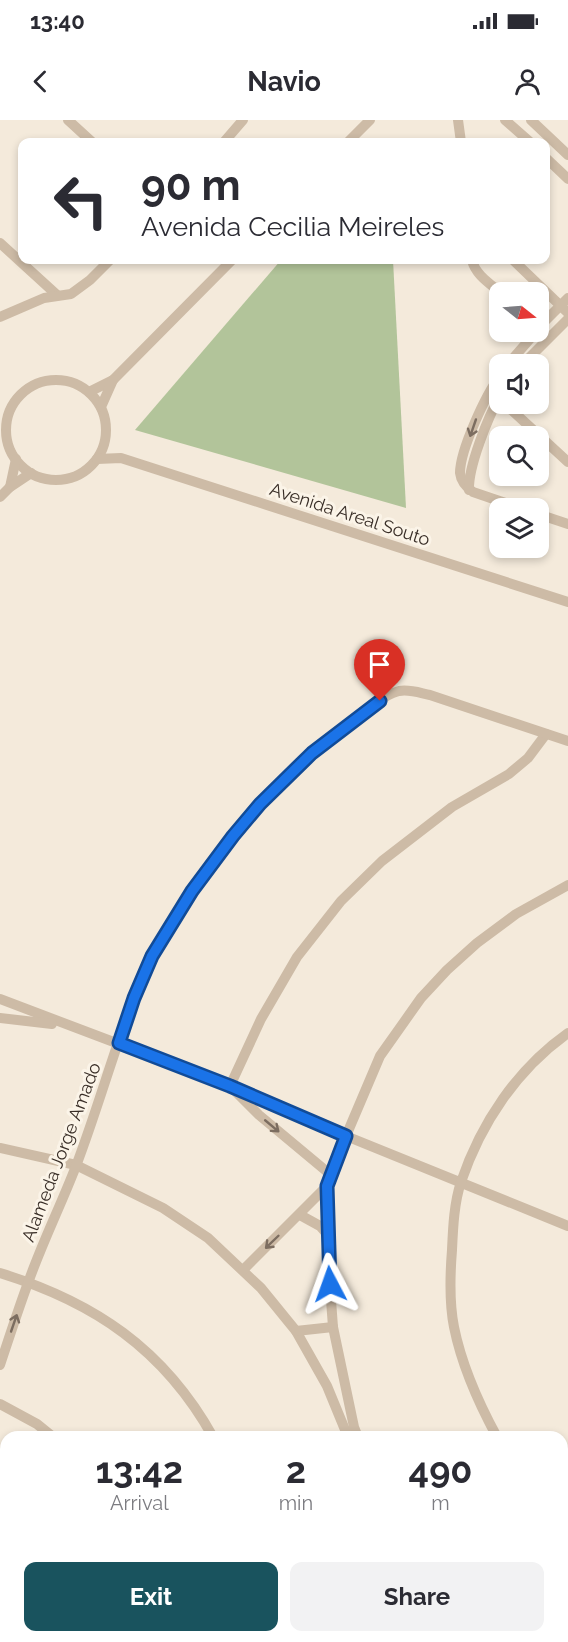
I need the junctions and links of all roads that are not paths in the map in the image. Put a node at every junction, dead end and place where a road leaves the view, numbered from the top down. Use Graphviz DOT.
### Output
graph roads {
  1 [pos="68,120"];
  2 [pos="243,120"];
  3 [pos="370,120"];
  4 [pos="506,120"];
  5 [pos="531,120"];
  6 [pos="460,121"];
  7 [pos="88,138"];
  8 [pos="227,138"];
  9 [pos="352,138"];
  10 [pos="461,138"];
  11 [pos="526,138"];
  12 [pos="568,155"];
  13 [pos="550,162"];
  14 [pos="568,178"];
  15 [pos="0,243"];
  16 [pos="18,259"];
  17 [pos="23,264"];
  18 [pos="106,264"];
  19 [pos="228,264"];
  20 [pos="473,264"];
  21 [pos="518,264"];
  22 [pos="489,283"];
  23 [pos="57,295"];
  24 [pos="566,306"];
  25 [pos="0,317"];
  26 [pos="568,319"];
  27 [pos="549,320"];
  28 [pos="527,342"];
  29 [pos="517,354"];
  30 [pos="533,354"];
  31 [pos="113,380"];
  32 [pos="89,392"];
  33 [pos="101,407"];
  34 [pos="5,412"];
  35 [pos="491,414"];
  36 [pos="516,414"];
  37 [pos="3,426"];
  38 [pos="105,442"];
  39 [pos="121,458"];
  40 [pos="16,459"];
  41 [pos="97,459"];
  42 [pos="568,462"];
  43 [pos="31,473"];
  44 [pos="10,487"];
  45 [pos="0,497"];
  46 [pos="489,498"];
  47 [pos="549,518"];
  48 [pos="568,524"];
  49 [pos="568,602"];
  50 [pos="546,734"];
  51 [pos="568,741"];
  52 [pos="568,885"];
  53 [pos="0,999"];
  54 [pos="0,1018"];
  55 [pos="70,1025"];
  56 [pos="568,1033"];
  57 [pos="119,1043"];
  58 [pos="230,1086"];
  59 [pos="346,1136"];
  60 [pos="0,1148"];
  61 [pos="76,1165"];
  62 [pos="329,1180"];
  63 [pos="460,1183"];
  64 [pos="300,1215"];
  65 [pos="568,1226"];
  66 [pos="327,1234"];
  67 [pos="243,1270"];
  68 [pos="0,1273"];
  69 [pos="28,1282"];
  70 [pos="333,1327"];
  71 [pos="296,1331"];
  72 [pos="0,1365"];
  73 [pos="0,1404"];
  74 [pos="46,1431"];
  75 [pos="210,1431"];
  76 [pos="346,1431"];
  77 [pos="356,1431"];
  78 [pos="494,1431"];
  1 -- 7 [label="street"];
  2 -- 8 [label="street"];
  3 -- 9 [label="street"];
  4 -- 11 [label="street"];
  5 -- 12 [label="street"];
  6 -- 10 [label="street"];
  13 -- 14 [label="street"];
  15 -- 16 [label="street"];
  17 -- 23 [label="street"];
  18 -- 23 [label="street"];
  19 -- 31 [label="street"];
  20 -- 22 [label="street"];
  21 -- 24 [label="street"];
  23 -- 25 [label="street"];
  24 -- 27 [label="street"];
  26 -- 30 [label="street"];
  28 -- 29 [label="street"];
  31 -- 32 [label="street"];
  31 -- 33 [label="street"];
  32 -- 33 [label="street"];
  32 -- 34 [label="street"];
  33 -- 38 [label="street"];
  34 -- 37 [label="street"];
  35 -- 46 [label="street"];
  36 -- 42 [label="street"];
  37 -- 40 [label="street"];
  38 -- 39 [label="street, Avenida Areal Souto"];
  38 -- 41 [label="street"];
  39 -- 41 [label="street, Avenida Areal Souto"];
  39 -- 49 [label="street, Avenida Areal Souto"];
  40 -- 43 [label="street"];
  40 -- 44 [label="street"];
  41 -- 43 [label="street"];
  43 -- 44 [label="street"];
  44 -- 45 [label="street"];
  47 -- 48 [label="street"];
  50 -- 51 [label="street"];
  50 -- 57 [label="street, Alameda Jorge Amado"];
  50 -- 58 [label="street"];
  52 -- 59 [label="street"];
  53 -- 55 [label="street"];
  54 -- 55 [label="street"];
  55 -- 57 [label="street"];
  56 -- 63 [label="street"];
  57 -- 58 [label="street"];
  57 -- 61 [label="street, Alameda Jorge Amado"];
  58 -- 59 [label="street"];
  58 -- 62 [label="street, one-way"];
  59 -- 62 [label="street"];
  59 -- 63 [label="street"];
  60 -- 61 [label="street"];
  61 -- 67 [label="street"];
  61 -- 69 [label="street, Alameda Jorge Amado"];
  62 -- 64 [label="street"];
  62 -- 66 [label="street"];
  63 -- 65 [label="street"];
  63 -- 78 [label="street"];
  64 -- 66 [label="street"];
  64 -- 67 [label="street, one-way"];
  66 -- 70 [label="street"];
  67 -- 71 [label="street"];
  68 -- 69 [label="street"];
  72 -- 69 [label="street, Alameda Jorge Amado, one-way"];
  69 -- 75 [label="street"];
  70 -- 71 [label="street"];
  70 -- 77 [label="street"];
  71 -- 76 [label="street"];
  73 -- 74 [label="street"];
}
